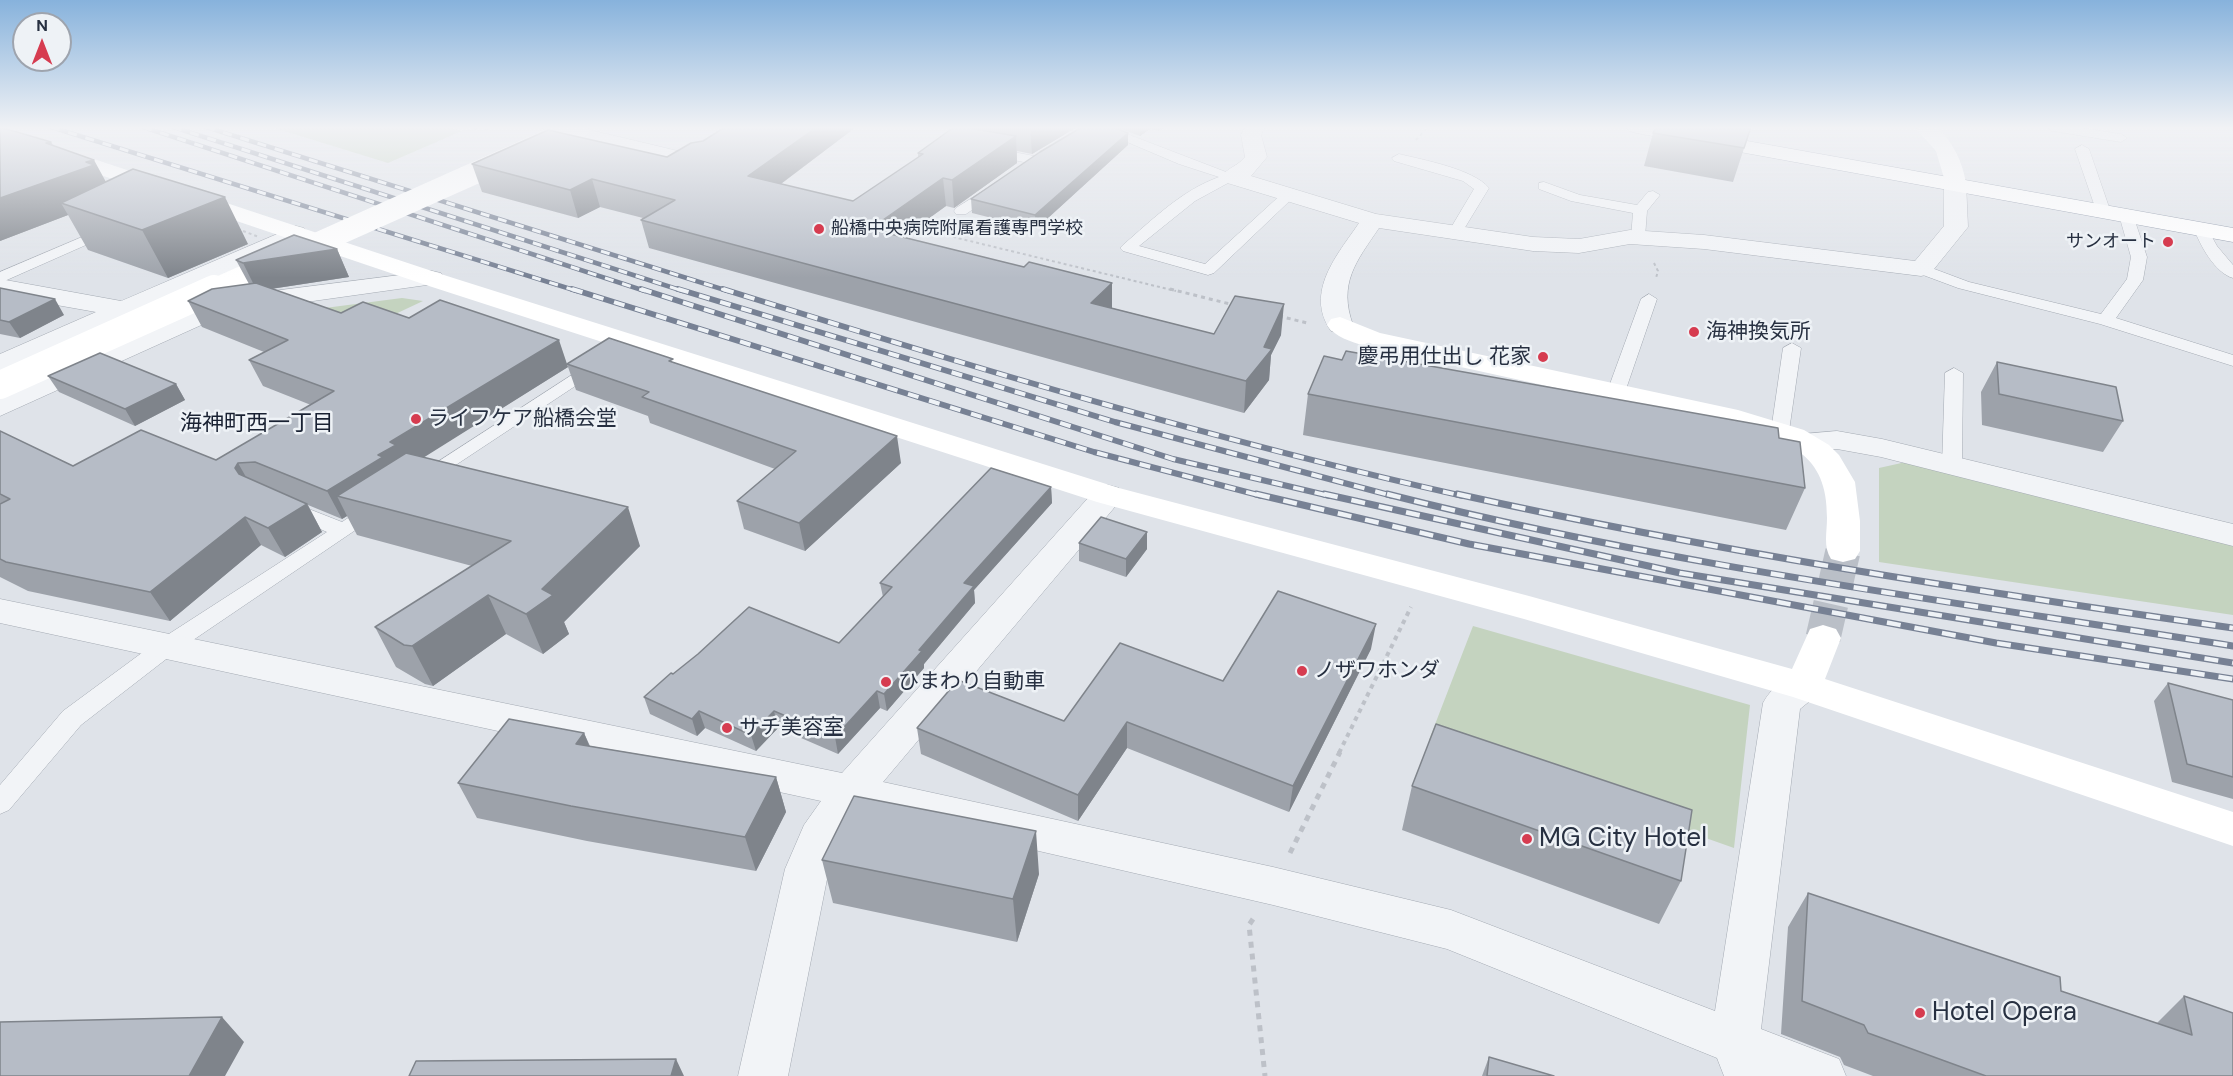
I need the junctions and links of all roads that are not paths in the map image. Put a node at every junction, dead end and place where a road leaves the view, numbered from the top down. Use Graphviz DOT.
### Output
graph roads {
  1 [pos="119,177"];
  2 [pos="480,177"];
  3 [pos="1009,177"];
  4 [pos="1232,177"];
  5 [pos="1464,177"];
  6 [pos="1924,177"];
  7 [pos="1953,177"];
  8 [pos="2092,177"];
  9 [pos="1954,183"];
  10 [pos="1544,186"];
  11 [pos="1291,193"];
  12 [pos="1653,195"];
  13 [pos="1640,210"];
  14 [pos="2103,210"];
  15 [pos="961,211"];
  16 [pos="2126,215"];
  17 [pos="1373,220"];
  18 [pos="124,222"];
  19 [pos="2201,229"];
  20 [pos="1456,231"];
  21 [pos="296,233"];
  22 [pos="2233,235"];
  23 [pos="1638,237"];
  24 [pos="1921,269"];
  25 [pos="2233,273"];
  26 [pos="0,278"];
  27 [pos="432,278"];
  28 [pos="0,287"];
  29 [pos="1650,299"];
  30 [pos="226,305"];
  31 [pos="121,309"];
  32 [pos="2106,321"];
  33 [pos="1340,325"];
  34 [pos="631,343"];
  35 [pos="1792,348"];
  36 [pos="2233,361"];
  37 [pos="0,364"];
  38 [pos="1954,373"];
  39 [pos="0,385"];
  40 [pos="1616,392"];
  41 [pos="0,407"];
  42 [pos="1791,436"];
  43 [pos="1952,466"];
  44 [pos="1108,495"];
  45 [pos="273,500"];
  46 [pos="343,531"];
  47 [pos="2233,535"];
  48 [pos="1843,551"];
  49 [pos="0,611"];
  50 [pos="1823,638"];
  51 [pos="166,647"];
  52 [pos="1803,686"];
  53 [pos="851,792"];
  54 [pos="0,803"];
  55 [pos="2233,829"];
  56 [pos="1742,1059"];
  57 [pos="764,1076"];
  58 [pos="1821,1076"];
  1 -- 21 [label="main road"];
  2 -- 39 [label="main road, bridge"];
  3 -- 15 [label="lane"];
  4 -- 11 [label="street"];
  4 -- 11 [label="lane"];
  5 -- 20 [label="lane"];
  6 -- 9 [label="main road"];
  7 -- 9 [label="main road"];
  8 -- 14 [label="lane"];
  9 -- 14 [label="main road"];
  9 -- 24 [label="street"];
  10 -- 13 [label="lane"];
  11 -- 17 [label="street"];
  12 -- 13 [label="lane"];
  13 -- 23 [label="lane"];
  14 -- 16 [label="main road"];
  16 -- 19 [label="main road"];
  16 -- 32 [label="lane"];
  17 -- 20 [label="street"];
  17 -- 33 [label="street"];
  18 -- 26 [label="lane"];
  19 -- 22 [label="main road"];
  19 -- 25 [label="lane"];
  20 -- 23 [label="street"];
  21 -- 27 [label="main road"];
  21 -- 31 [label="street"];
  23 -- 24 [label="street"];
  24 -- 32 [label="lane"];
  27 -- 30 [label="street"];
  27 -- 34 [label="main road"];
  28 -- 31 [label="street"];
  29 -- 40 [label="lane"];
  30 -- 31 [label="street"];
  30 -- 41 [label="street"];
  31 -- 37 [label="street"];
  32 -- 36 [label="lane"];
  33 -- 40 [label="main road"];
  34 -- 44 [label="main road"];
  34 -- 46 [label="lane"];
  35 -- 42 [label="lane"];
  38 -- 43 [label="lane"];
  40 -- 42 [label="main road"];
  42 -- 43 [label="street"];
  42 -- 48 [label="main road"];
  43 -- 47 [label="street"];
  44 -- 52 [label="main road"];
  44 -- 53 [label="street"];
  45 -- 46 [label="lane"];
  46 -- 51 [label="lane"];
  49 -- 51 [label="street"];
  50 -- 52 [label="main road"];
  51 -- 53 [label="street"];
  51 -- 54 [label="lane"];
  52 -- 55 [label="main road"];
  52 -- 56 [label="street"];
  53 -- 56 [label="street"];
  53 -- 57 [label="street"];
  56 -- 58 [label="street"];
}
